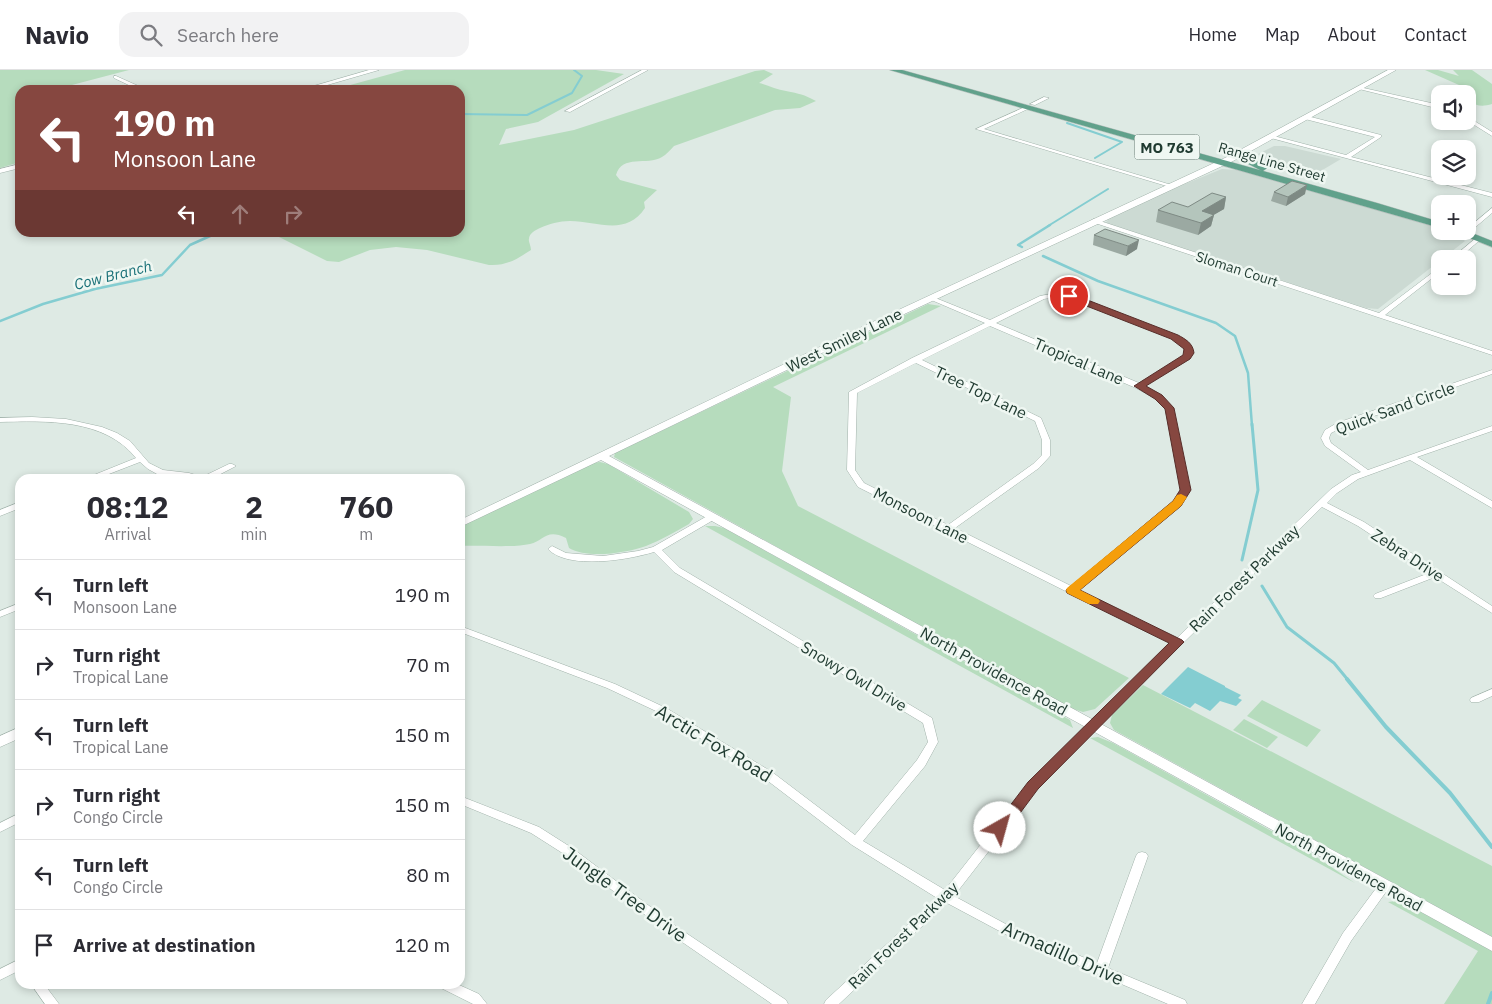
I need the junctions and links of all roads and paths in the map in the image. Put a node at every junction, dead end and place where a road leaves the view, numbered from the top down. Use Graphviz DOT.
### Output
graph roads {
  1 [pos="376,70"];
  2 [pos="646,70"];
  3 [pos="894,70"];
  4 [pos="912,70"];
  5 [pos="1393,70"];
  6 [pos="116,77"];
  7 [pos="133,85"];
  8 [pos="320,85"];
  9 [pos="1361,88"];
  10 [pos="1046,98"];
  11 [pos="1431,105"];
  12 [pos="1030,106"];
  13 [pos="568,111"];
  14 [pos="1307,118"];
  15 [pos="1476,124"];
  16 [pos="1492,134"];
  17 [pos="1270,137"];
  18 [pos="1190,153"];
  19 [pos="1347,157"];
  20 [pos="1230,159"];
  21 [pos="15,167"];
  22 [pos="1205,170"];
  23 [pos="0,171"];
  24 [pos="1172,186"];
  25 [pos="1492,195"];
  26 [pos="1492,210"];
  27 [pos="1431,219"];
  28 [pos="1431,220"];
  29 [pos="1094,221"];
  30 [pos="1476,223"];
  31 [pos="1476,232"];
  32 [pos="1492,238"];
  33 [pos="1478,239"];
  34 [pos="1492,244"];
  35 [pos="1465,250"];
  36 [pos="1431,276"];
  37 [pos="932,298"];
  38 [pos="1380,316"];
  39 [pos="989,323"];
  40 [pos="1492,353"];
  41 [pos="915,360"];
  42 [pos="1492,372"];
  43 [pos="1139,386"];
  44 [pos="0,420"];
  45 [pos="1492,428"];
  46 [pos="602,456"];
  47 [pos="1410,457"];
  48 [pos="140,459"];
  49 [pos="232,466"];
  50 [pos="1367,473"];
  51 [pos="101,474"];
  52 [pos="174,474"];
  53 [pos="215,474"];
  54 [pos="1321,503"];
  55 [pos="1492,505"];
  56 [pos="15,507"];
  57 [pos="0,513"];
  58 [pos="712,517"];
  59 [pos="465,522"];
  60 [pos="948,529"];
  61 [pos="552,549"];
  62 [pos="656,549"];
  63 [pos="1436,573"];
  64 [pos="1072,590"];
  65 [pos="1378,596"];
  66 [pos="15,608"];
  67 [pos="1492,610"];
  68 [pos="0,614"];
  69 [pos="465,631"];
  70 [pos="1177,642"];
  71 [pos="1492,692"];
  72 [pos="1475,700"];
  73 [pos="1092,725"];
  74 [pos="15,734"];
  75 [pos="0,742"];
  76 [pos="465,802"];
  77 [pos="15,820"];
  78 [pos="0,828"];
  79 [pos="856,842"];
  80 [pos="1142,856"];
  81 [pos="1384,886"];
  82 [pos="946,898"];
  83 [pos="1492,945"];
  84 [pos="15,967"];
  85 [pos="1101,970"];
  86 [pos="0,975"];
  87 [pos="41,989"];
  88 [pos="456,989"];
  89 [pos="53,1004"];
  90 [pos="481,1004"];
  91 [pos="782,1004"];
  92 [pos="830,1004"];
  93 [pos="1181,1004"];
  94 [pos="1308,1004"];
  1 -- 8 [label="street"];
  2 -- 13 [label="street"];
  3 -- 12 [label="main road, Range Line Street / MO 763"];
  4 -- 12 [label="main road, Range Line Street / MO 763"];
  5 -- 9 [label="street, West Smiley Lane"];
  6 -- 7 [label="street"];
  9 -- 11 [label="street"];
  9 -- 14 [label="street, West Smiley Lane"];
  10 -- 12 [label="street"];
  12 -- 18 [label="main road, Range Line Street / MO 763"];
  12 -- 20 [label="main road, Range Line Street / MO 763"];
  12 -- 24 [label="street"];
  14 -- 17 [label="street, West Smiley Lane"];
  14 -- 19 [label="street"];
  15 -- 16 [label="street"];
  17 -- 19 [label="street"];
  17 -- 20 [label="street, West Smiley Lane"];
  18 -- 20 [label="main road, Range Line Street / MO 763"];
  18 -- 22 [label="main road"];
  19 -- 25 [label="street"];
  20 -- 22 [label="street, West Smiley Lane"];
  20 -- 27 [label="main road, Range Line Street / MO 763"];
  20 -- 28 [label="main road, Range Line Street / MO 763"];
  21 -- 23 [label="street"];
  22 -- 24 [label="street, West Smiley Lane"];
  24 -- 29 [label="street, West Smiley Lane"];
  26 -- 30 [label="street"];
  29 -- 37 [label="street, West Smiley Lane"];
  29 -- 38 [label="street, Sloman Court"];
  31 -- 32 [label="main road"];
  32 -- 33 [label="main road"];
  33 -- 34 [label="main road"];
  33 -- 35 [label="street"];
  36 -- 38 [label="street"];
  37 -- 39 [label="street, Tropical Lane"];
  37 -- 46 [label="street, West Smiley Lane"];
  38 -- 40 [label="street, Sloman Court"];
  39 -- 41 [label="street, Monsoon Lane"];
  39 -- 43 [label="street, Tropical Lane"];
  39 -- 43 [label="street, Monsoon Lane"];
  41 -- 60 [label="street, Monsoon Lane"];
  41 -- 60 [label="street, Tree Top Lane"];
  42 -- 50 [label="street, Quick Sand Circle"];
  43 -- 64 [label="street, Tropical Lane"];
  44 -- 48 [label="street"];
  45 -- 47 [label="street, Rain Forest Parkway"];
  46 -- 58 [label="street, North Providence Road"];
  46 -- 59 [label="street, West Smiley Lane"];
  47 -- 50 [label="street, Rain Forest Parkway"];
  47 -- 55 [label="street"];
  48 -- 51 [label="street"];
  48 -- 52 [label="street"];
  49 -- 53 [label="street"];
  50 -- 54 [label="street, Rain Forest Parkway"];
  54 -- 63 [label="street, Zebra Drive"];
  54 -- 70 [label="street, Rain Forest Parkway"];
  56 -- 57 [label="street"];
  58 -- 62 [label="street"];
  58 -- 73 [label="street, North Providence Road"];
  60 -- 64 [label="street, Monsoon Lane"];
  61 -- 62 [label="street"];
  62 -- 79 [label="street, Snowy Owl Drive"];
  63 -- 65 [label="street"];
  63 -- 67 [label="street, Zebra Drive"];
  64 -- 70 [label="street, Monsoon Lane"];
  66 -- 68 [label="street"];
  69 -- 79 [label="street, Arctic Fox Road"];
  70 -- 73 [label="street, Rain Forest Parkway"];
  71 -- 72 [label="street"];
  73 -- 81 [label="street, North Providence Road"];
  73 -- 82 [label="street, Rain Forest Parkway"];
  74 -- 75 [label="street"];
  76 -- 91 [label="street, Jungle Tree Drive"];
  77 -- 78 [label="street"];
  79 -- 82 [label="street, Arctic Fox Road"];
  80 -- 85 [label="street"];
  81 -- 83 [label="street, North Providence Road"];
  81 -- 94 [label="street"];
  82 -- 85 [label="street, Armadillo Drive"];
  82 -- 92 [label="street, Rain Forest Parkway"];
  84 -- 86 [label="street"];
  85 -- 93 [label="street, Armadillo Drive"];
  87 -- 89 [label="street"];
  88 -- 90 [label="street"];
}
